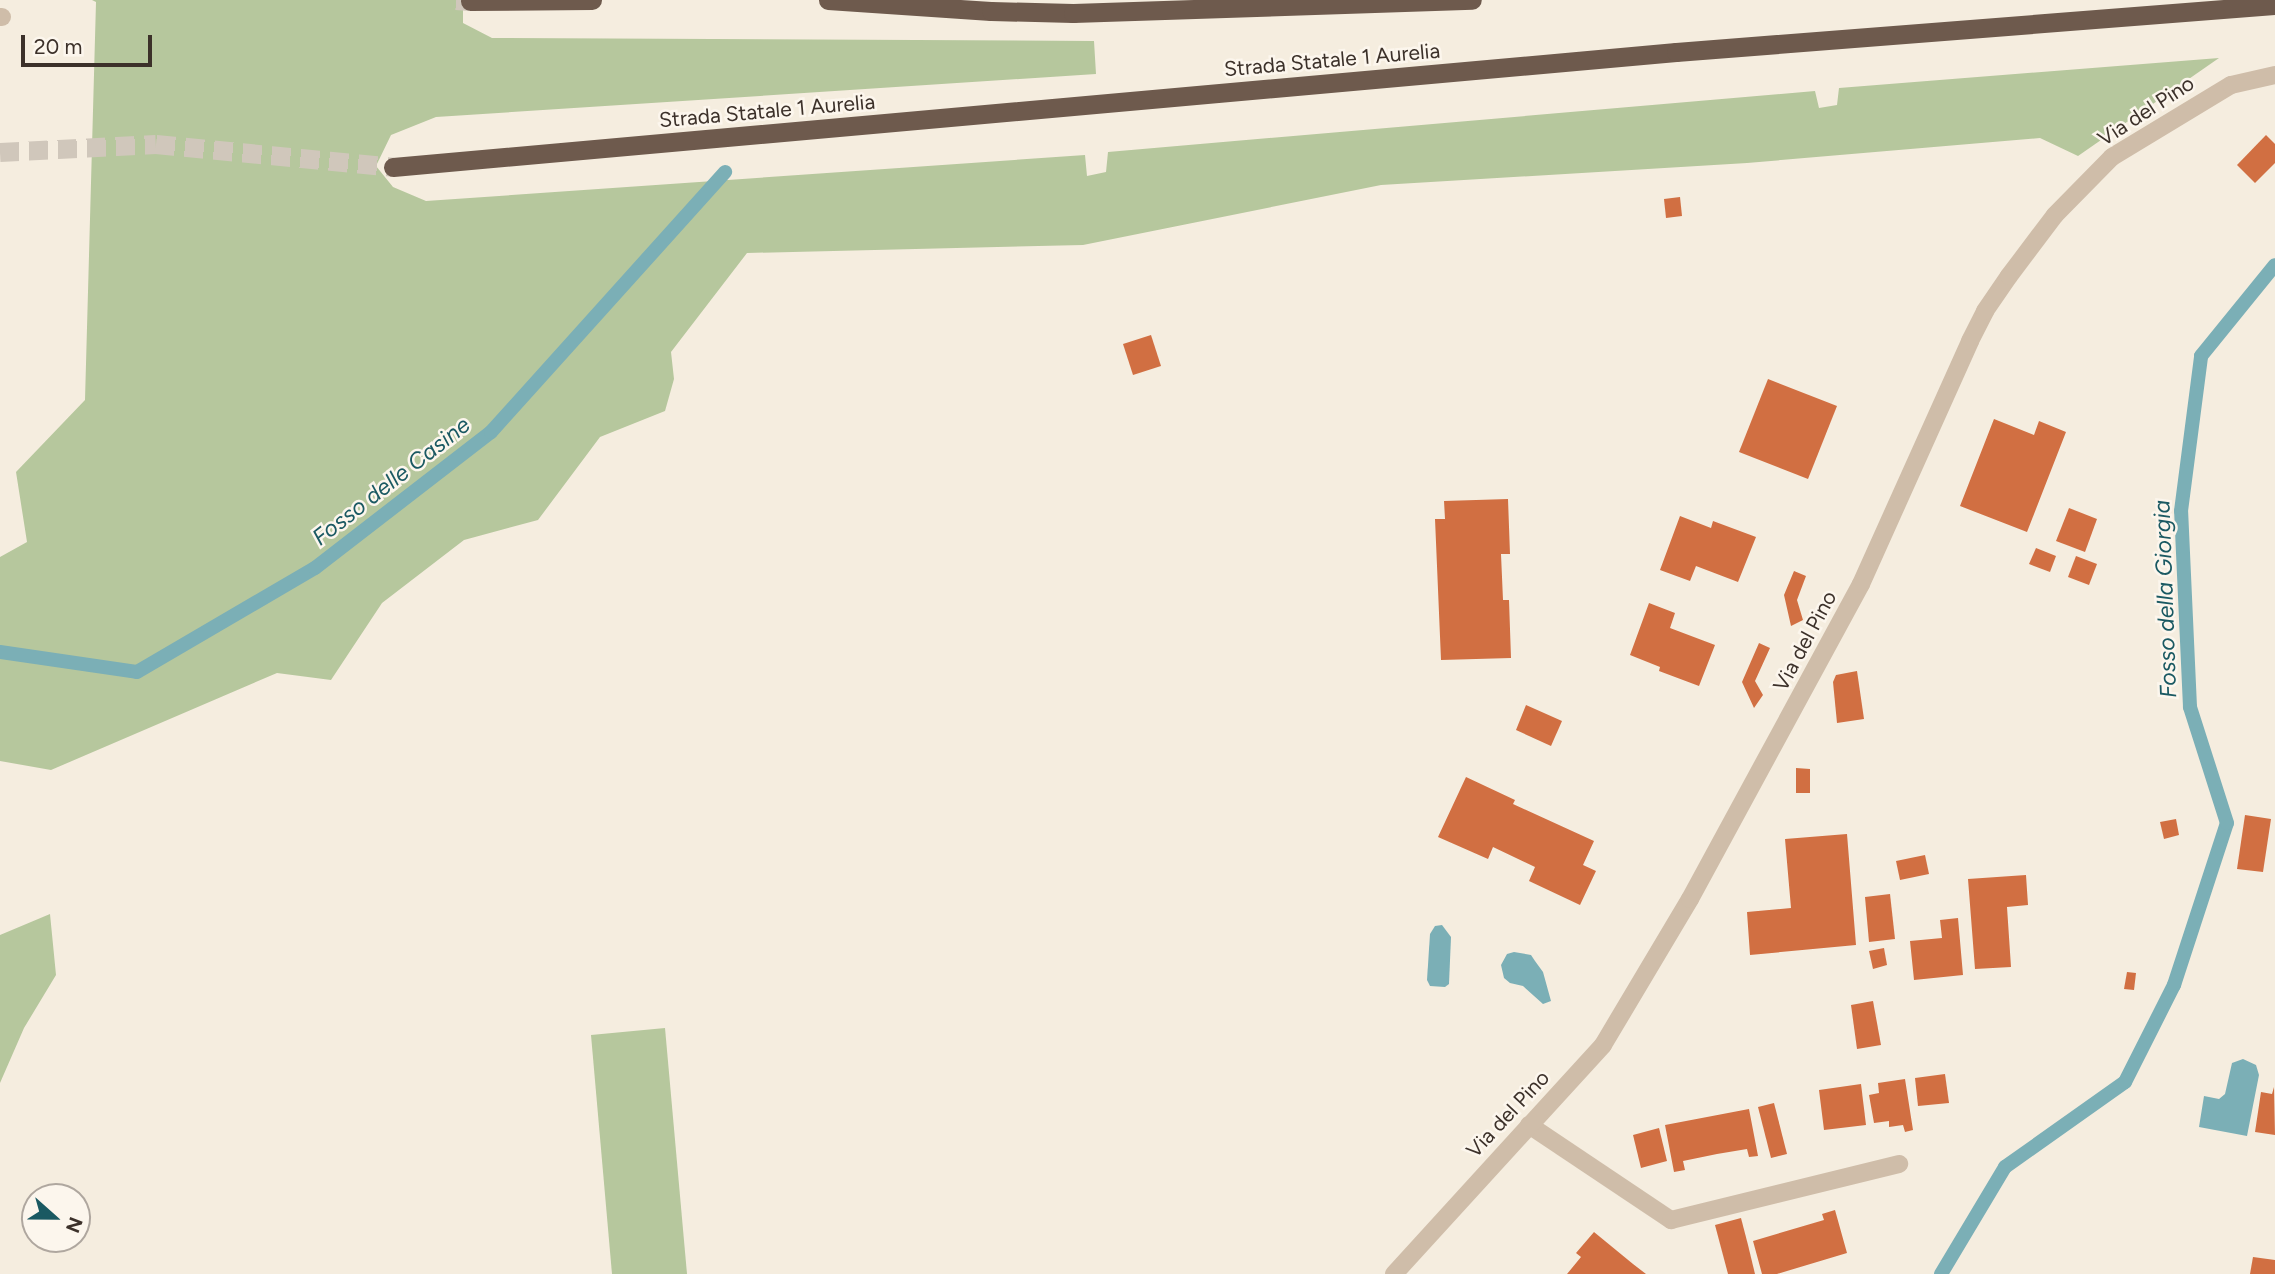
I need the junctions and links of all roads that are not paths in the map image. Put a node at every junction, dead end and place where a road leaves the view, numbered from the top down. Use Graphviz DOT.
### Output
graph roads {
  1 [pos="592,0"];
  2 [pos="828,0"];
  3 [pos="1472,0"];
  4 [pos="470,1"];
  5 [pos="2275,5"];
  6 [pos="2275,75"];
  7 [pos="393,167"];
  8 [pos="1529,1125"];
  9 [pos="1899,1164"];
  10 [pos="1394,1274"];
  1 -- 4 [label="highway"];
  2 -- 3 [label="highway"];
  5 -- 7 [label="highway, Strada Statale 1 Aurelia"];
  6 -- 8 [label="street, Via del Pino"];
  8 -- 9 [label="street"];
  8 -- 10 [label="street, Via del Pino"];
}
